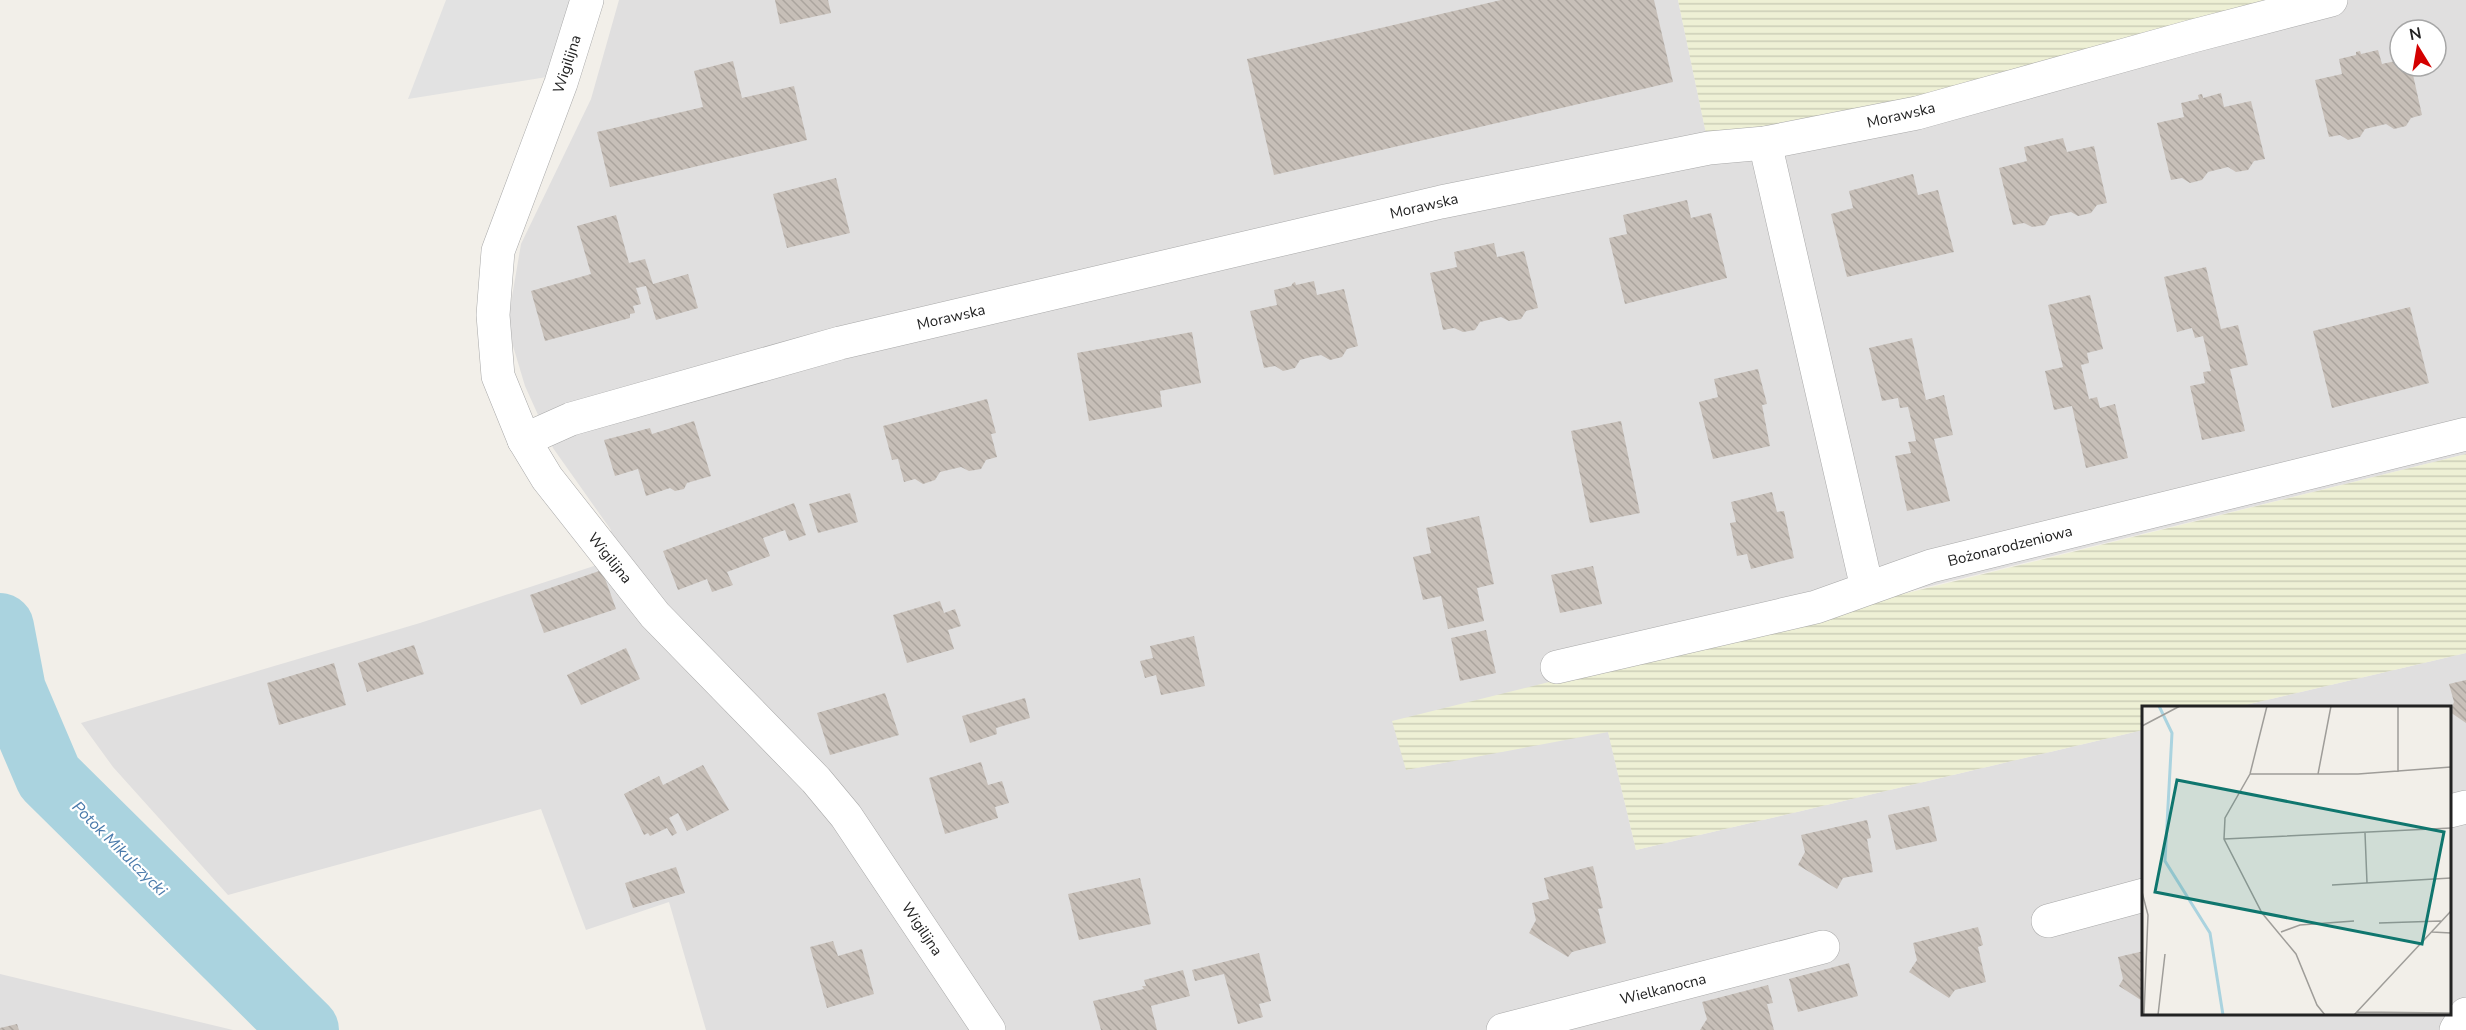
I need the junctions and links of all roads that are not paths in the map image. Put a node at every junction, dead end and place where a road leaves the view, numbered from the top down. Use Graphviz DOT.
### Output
graph roads {
  1 [pos="587,0"];
  2 [pos="2331,0"];
  3 [pos="1765,143"];
  4 [pos="2466,434"];
  5 [pos="524,440"];
  6 [pos="1867,588"];
  7 [pos="1557,667"];
  8 [pos="2466,807"];
  9 [pos="2451,811"];
  10 [pos="2142,896"];
  11 [pos="2048,921"];
  12 [pos="1823,947"];
  13 [pos="2466,1014"];
  14 [pos="989,1030"];
  15 [pos="1503,1030"];
  16 [pos="2456,1030"];
  1 -- 5 [label="street, Wigilijna"];
  2 -- 3 [label="street, Morawska"];
  3 -- 5 [label="street, Morawska"];
  3 -- 6 [label="street"];
  4 -- 6 [label="street, Bożonarodzeniowa"];
  5 -- 14 [label="street, Wigilijna"];
  6 -- 7 [label="street, Bożonarodzeniowa"];
  8 -- 9 [label="street"];
  10 -- 11 [label="street"];
  12 -- 15 [label="street, Wielkanocna"];
  13 -- 16 [label="street"];
}
